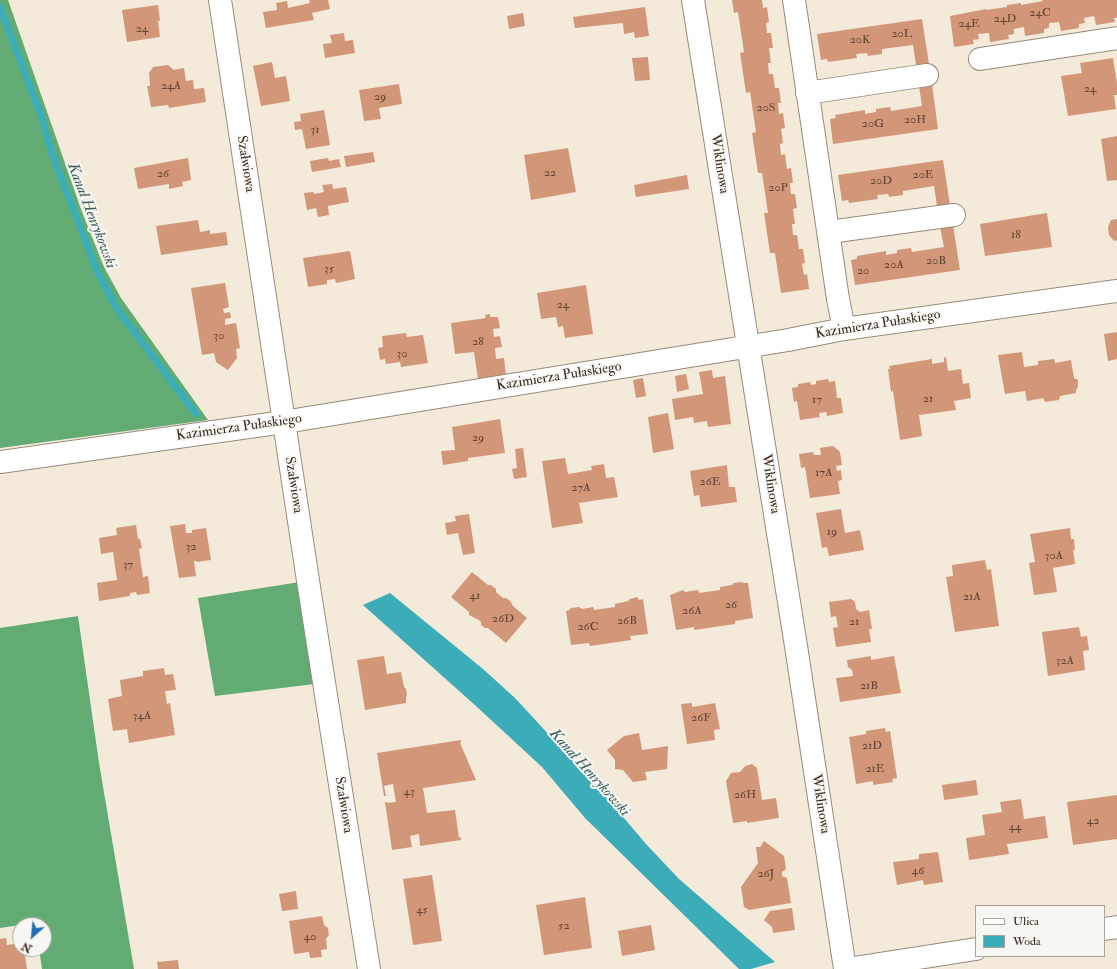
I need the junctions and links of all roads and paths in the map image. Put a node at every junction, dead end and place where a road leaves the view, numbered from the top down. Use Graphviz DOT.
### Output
graph roads {
  1 [pos="220,0"];
  2 [pos="693,0"];
  3 [pos="794,0"];
  4 [pos="1117,38"];
  5 [pos="980,59"];
  6 [pos="927,75"];
  7 [pos="807,93"];
  8 [pos="954,215"];
  9 [pos="829,232"];
  10 [pos="1117,291"];
  11 [pos="844,329"];
  12 [pos="748,346"];
  13 [pos="284,422"];
  14 [pos="0,462"];
  15 [pos="1117,927"];
  16 [pos="1105,929"];
  17 [pos="975,949"];
  18 [pos="369,969"];
  19 [pos="846,969"];
  1 -- 13 [label="street, Szałwiowa"];
  2 -- 12 [label="street, Wiklinowa"];
  3 -- 7 [label="street"];
  4 -- 5 [label="street"];
  6 -- 7 [label="street"];
  7 -- 9 [label="street"];
  8 -- 9 [label="street"];
  9 -- 11 [label="street"];
  10 -- 11 [label="street, Kazimierza Pułaskiego"];
  11 -- 12 [label="street, Kazimierza Pułaskiego"];
  12 -- 13 [label="street, Kazimierza Pułaskiego"];
  12 -- 19 [label="street, Wiklinowa"];
  13 -- 14 [label="street, Kazimierza Pułaskiego"];
  13 -- 18 [label="street, Szałwiowa"];
  15 -- 16 [label="street"];
  17 -- 19 [label="street"];
}
